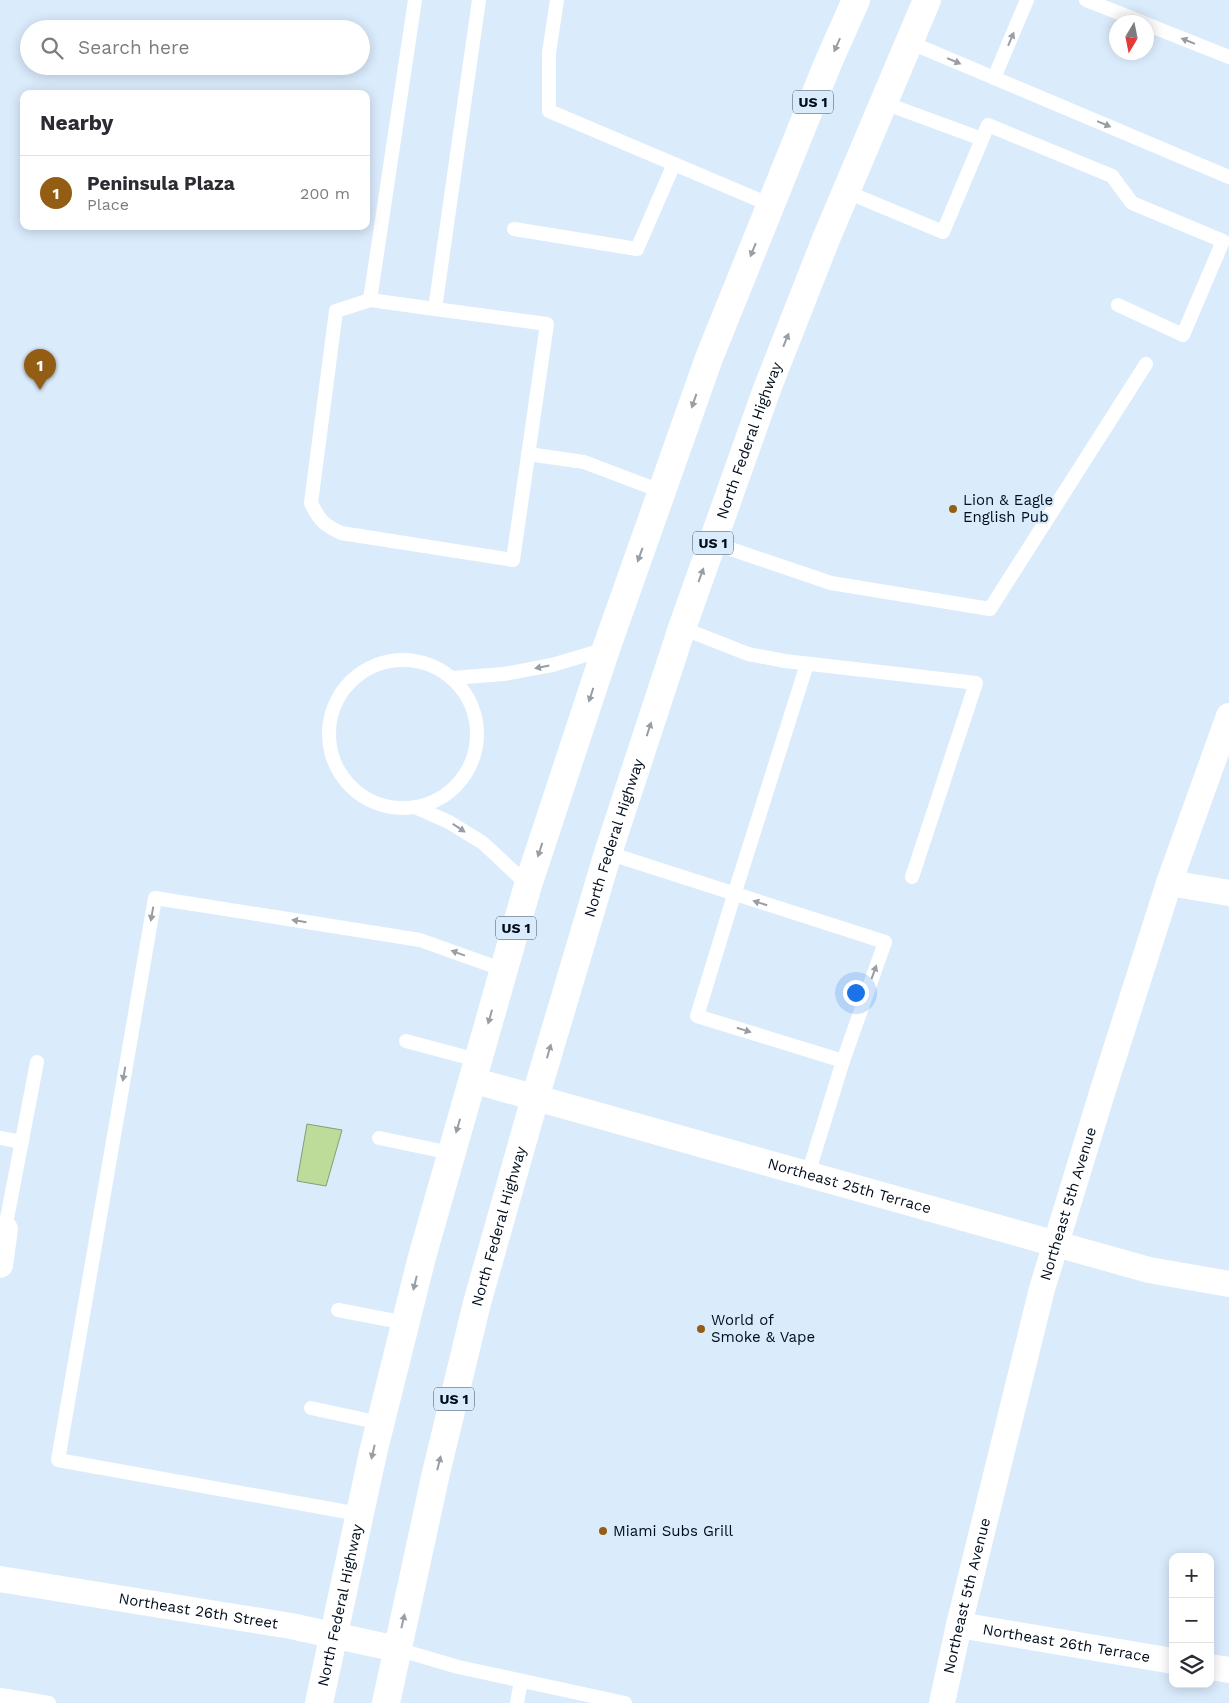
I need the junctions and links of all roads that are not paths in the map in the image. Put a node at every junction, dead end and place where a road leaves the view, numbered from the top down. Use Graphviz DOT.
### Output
graph roads {
  1 [pos="415,0"];
  2 [pos="479,0"];
  3 [pos="557,0"];
  4 [pos="856,0"];
  5 [pos="927,0"];
  6 [pos="1027,0"];
  7 [pos="1086,0"];
  8 [pos="1124,15"];
  9 [pos="1154,27"];
  10 [pos="909,42"];
  11 [pos="1229,58"];
  12 [pos="994,78"];
  13 [pos="884,103"];
  14 [pos="982,139"];
  15 [pos="674,164"];
  16 [pos="1229,177"];
  17 [pos="847,192"];
  18 [pos="771,205"];
  19 [pos="514,229"];
  20 [pos="370,300"];
  21 [pos="1118,305"];
  22 [pos="435,309"];
  23 [pos="1146,364"];
  24 [pos="528,454"];
  25 [pos="663,492"];
  26 [pos="713,543"];
  27 [pos="682,628"];
  28 [pos="606,649"];
  29 [pos="808,664"];
  30 [pos="452,678"];
  31 [pos="1229,716"];
  32 [pos="415,807"];
  33 [pos="608,853"];
  34 [pos="912,876"];
  35 [pos="1169,883"];
  36 [pos="528,885"];
  37 [pos="1229,893"];
  38 [pos="734,895"];
  39 [pos="504,970"];
  40 [pos="406,1041"];
  41 [pos="843,1061"];
  42 [pos="37,1062"];
  43 [pos="474,1070"];
  44 [pos="535,1098"];
  45 [pos="0,1138"];
  46 [pos="378,1138"];
  47 [pos="22,1142"];
  48 [pos="451,1153"];
  49 [pos="808,1174"];
  50 [pos="3,1229"];
  51 [pos="1056,1244"];
  52 [pos="0,1265"];
  53 [pos="1229,1284"];
  54 [pos="338,1310"];
  55 [pos="406,1323"];
  56 [pos="311,1408"];
  57 [pos="380,1423"];
  58 [pos="359,1514"];
  59 [pos="0,1579"];
  60 [pos="959,1625"];
  61 [pos="333,1636"];
  62 [pos="397,1649"];
  63 [pos="1169,1660"];
  64 [pos="1214,1668"];
  65 [pos="1229,1670"];
  66 [pos="521,1681"];
  67 [pos="0,1702"];
  68 [pos="49,1703"];
  69 [pos="319,1703"];
  70 [pos="386,1703"];
  71 [pos="517,1703"];
  72 [pos="625,1703"];
  73 [pos="942,1703"];
  1 -- 20 [label="lane"];
  2 -- 22 [label="lane"];
  3 -- 15 [label="lane"];
  4 -- 18 [label="main road, North Federal Highway / US 1, one-way"];
  5 -- 10 [label="main road, North Federal Highway / US 1"];
  12 -- 6 [label="lane, one-way"];
  7 -- 8 [label="lane"];
  11 -- 9 [label="lane, one-way"];
  10 -- 12 [label="lane, one-way"];
  10 -- 13 [label="main road, North Federal Highway / US 1"];
  12 -- 16 [label="lane, one-way"];
  13 -- 14 [label="lane"];
  13 -- 17 [label="main road, North Federal Highway / US 1"];
  14 -- 17 [label="lane"];
  14 -- 21 [label="lane"];
  15 -- 18 [label="lane"];
  15 -- 19 [label="lane"];
  26 -- 17 [label="main road, North Federal Highway / US 1, one-way"];
  18 -- 25 [label="main road, North Federal Highway / US 1, one-way"];
  20 -- 22 [label="lane"];
  20 -- 24 [label="lane"];
  22 -- 24 [label="lane"];
  23 -- 26 [label="lane"];
  24 -- 25 [label="lane"];
  25 -- 28 [label="main road, North Federal Highway / US 1, one-way"];
  27 -- 26 [label="main road, North Federal Highway / US 1, one-way"];
  27 -- 29 [label="lane"];
  33 -- 27 [label="main road, North Federal Highway / US 1, one-way"];
  28 -- 30 [label="lane, one-way"];
  28 -- 36 [label="main road, North Federal Highway / US 1, one-way"];
  29 -- 34 [label="lane"];
  29 -- 38 [label="lane"];
  30 -- 32 [label="lane"];
  30 -- 32 [label="lane"];
  31 -- 35 [label="street, Northeast 5th Avenue"];
  32 -- 36 [label="lane, one-way"];
  33 -- 38 [label="lane"];
  44 -- 33 [label="main road, North Federal Highway / US 1, one-way"];
  35 -- 37 [label="street"];
  35 -- 51 [label="street, Northeast 5th Avenue"];
  36 -- 39 [label="main road, North Federal Highway / US 1"];
  38 -- 41 [label="lane, one-way"];
  41 -- 38 [label="lane, one-way"];
  39 -- 43 [label="main road, North Federal Highway / US 1, one-way"];
  39 -- 58 [label="lane, one-way"];
  40 -- 43 [label="lane"];
  41 -- 49 [label="lane"];
  42 -- 47 [label="lane"];
  43 -- 44 [label="street, Northeast 25th Terrace"];
  43 -- 48 [label="main road, North Federal Highway / US 1, one-way"];
  44 -- 49 [label="street, Northeast 25th Terrace"];
  62 -- 44 [label="main road, North Federal Highway / US 1, one-way"];
  45 -- 47 [label="lane"];
  46 -- 48 [label="lane"];
  47 -- 50 [label="lane"];
  48 -- 55 [label="main road, North Federal Highway / US 1, one-way"];
  49 -- 51 [label="street, Northeast 25th Terrace"];
  50 -- 52 [label="street"];
  51 -- 53 [label="street, Northeast 25th Terrace"];
  51 -- 60 [label="street, Northeast 5th Avenue"];
  54 -- 55 [label="lane"];
  55 -- 57 [label="main road, North Federal Highway / US 1"];
  56 -- 57 [label="lane"];
  57 -- 58 [label="main road, North Federal Highway / US 1, one-way"];
  58 -- 61 [label="main road, North Federal Highway / US 1"];
  59 -- 61 [label="street, Northeast 26th Street"];
  60 -- 63 [label="street, Northeast 26th Terrace"];
  60 -- 73 [label="street, Northeast 5th Avenue"];
  61 -- 62 [label="street, Northeast 26th Street"];
  61 -- 69 [label="main road, North Federal Highway / US 1"];
  62 -- 66 [label="lane"];
  62 -- 70 [label="main road, North Federal Highway / US 1"];
  64 -- 65 [label="street"];
  66 -- 71 [label="lane"];
  66 -- 72 [label="lane"];
  67 -- 68 [label="lane"];
}
